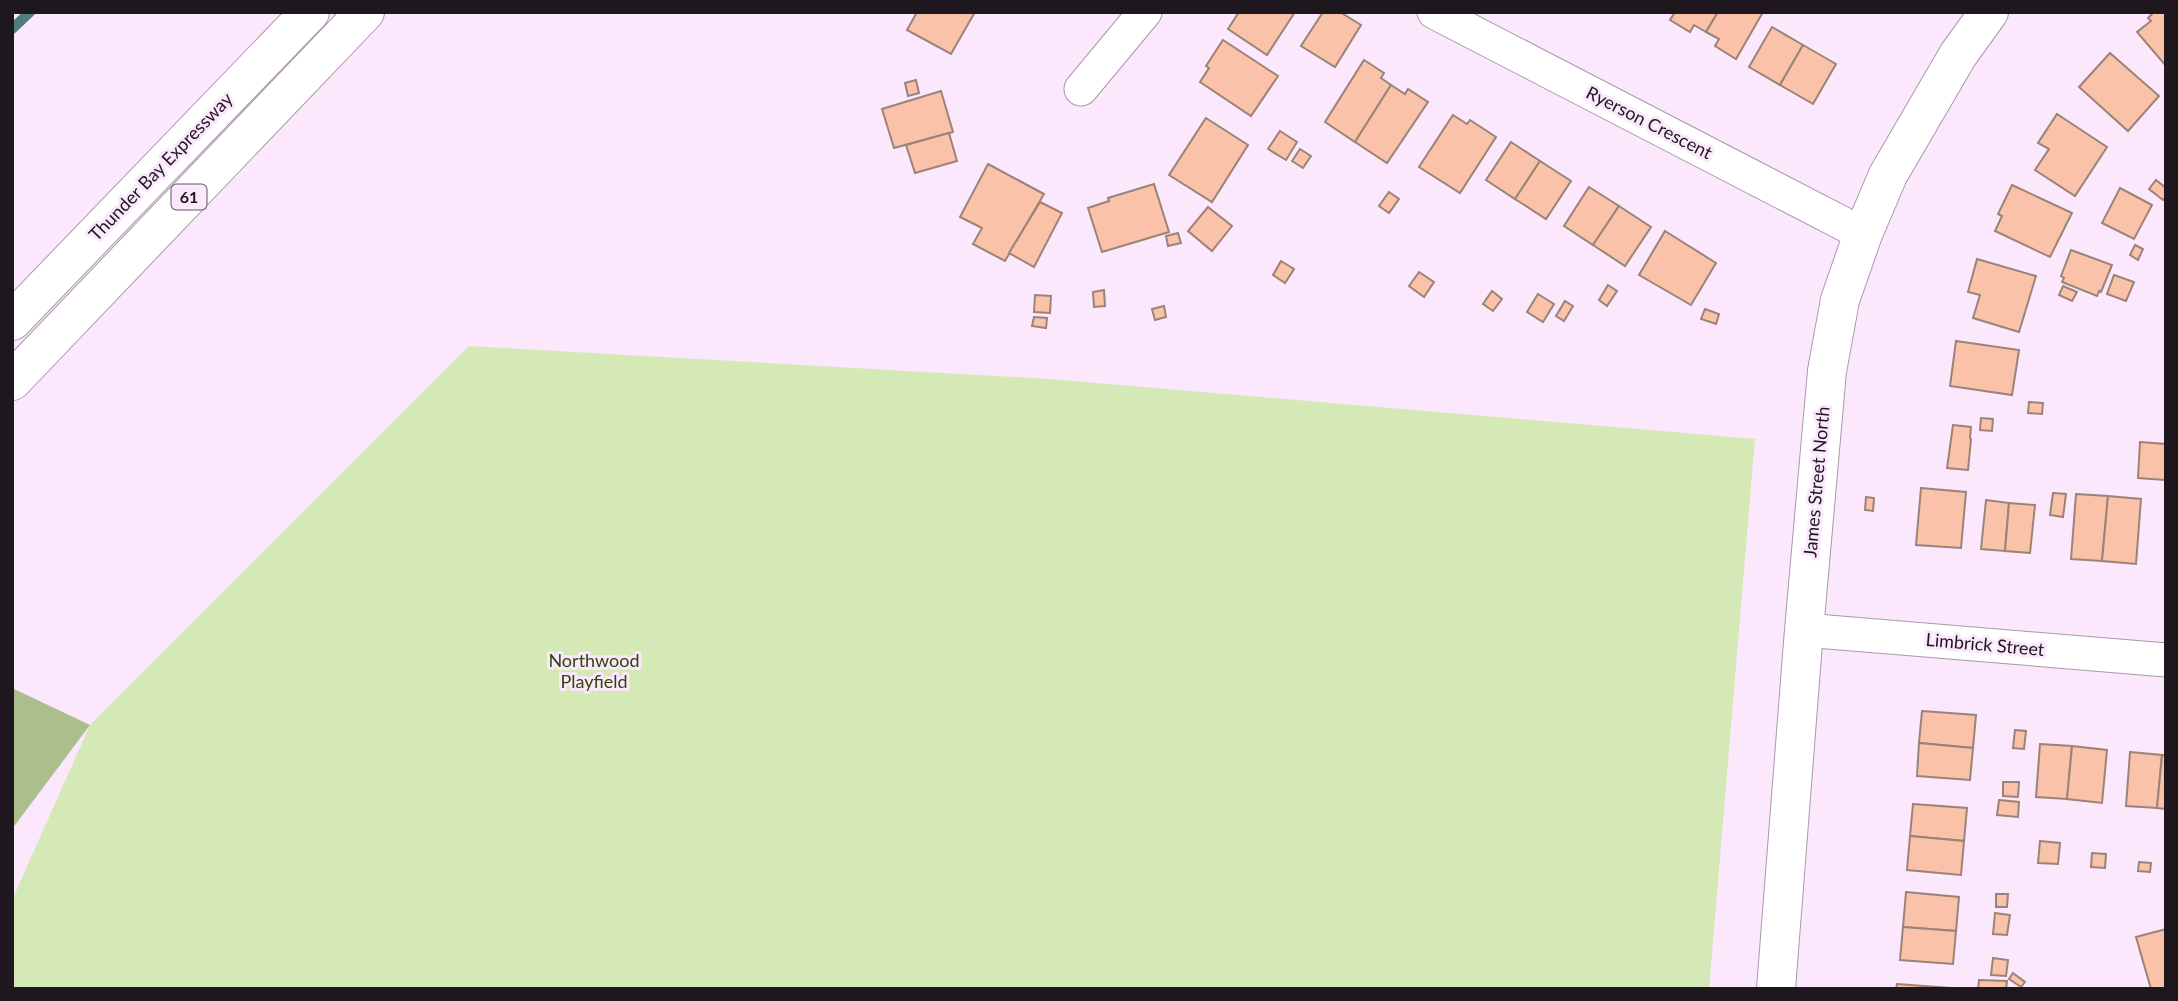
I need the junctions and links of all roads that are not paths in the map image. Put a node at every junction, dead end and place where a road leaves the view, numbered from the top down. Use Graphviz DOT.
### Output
graph roads {
  1 [pos="310,12"];
  2 [pos="365,12"];
  3 [pos="1145,12"];
  4 [pos="1434,12"];
  5 [pos="1989,12"];
  6 [pos="1081,89"];
  7 [pos="1863,234"];
  8 [pos="12,321"];
  9 [pos="12,381"];
  10 [pos="1804,630"];
  11 [pos="2166,660"];
  12 [pos="1776,989"];
  1 -- 8 [label="main road, Thunder Bay Expressway / 61"];
  2 -- 9 [label="main road, 61"];
  3 -- 6 [label="street"];
  4 -- 7 [label="street, Ryerson Crescent"];
  5 -- 7 [label="main road, James Street North"];
  7 -- 10 [label="main road, James Street North"];
  10 -- 11 [label="street, Limbrick Street"];
  10 -- 12 [label="main road, James Street North"];
}
